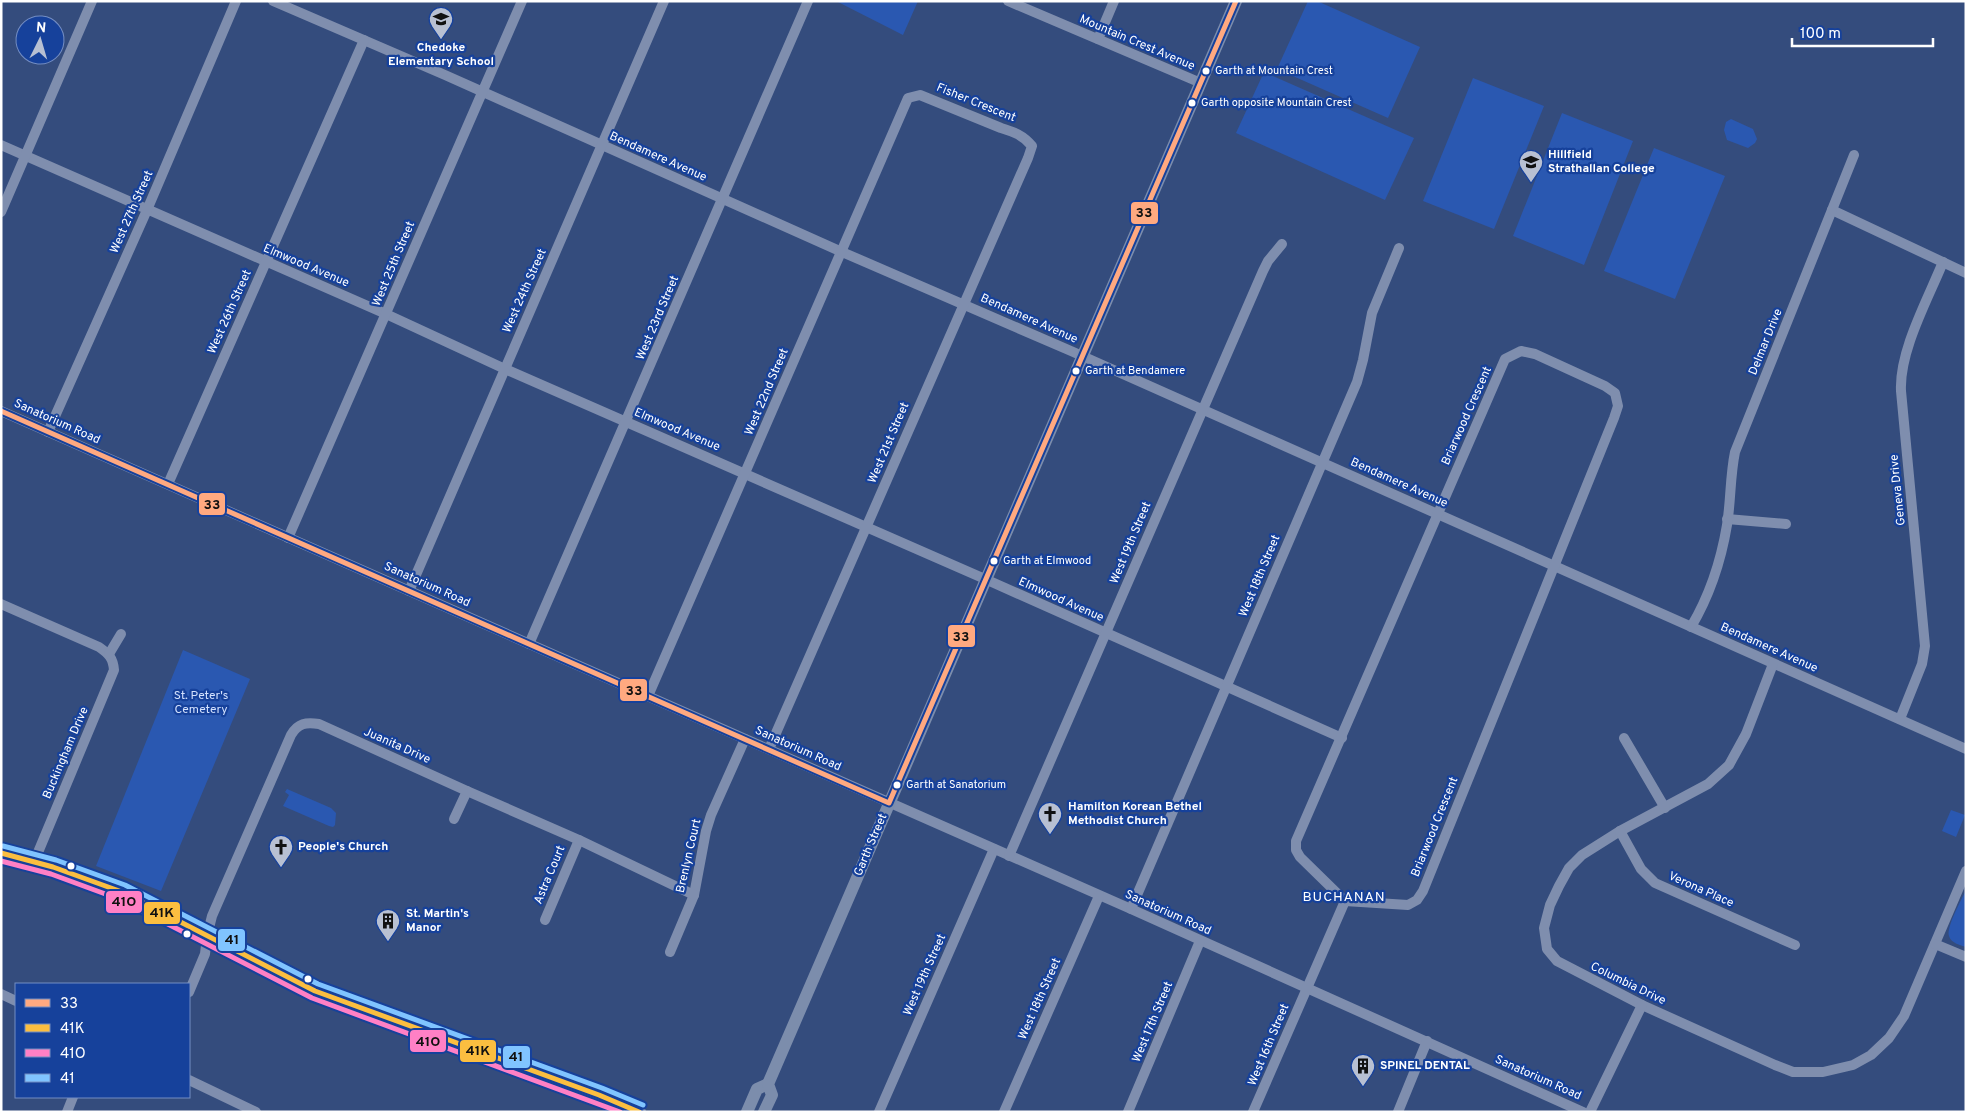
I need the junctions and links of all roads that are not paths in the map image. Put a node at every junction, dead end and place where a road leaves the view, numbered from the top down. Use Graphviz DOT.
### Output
graph roads {
  1 [pos="92,1"];
  2 [pos="236,1"];
  3 [pos="273,1"];
  4 [pos="522,1"];
  5 [pos="664,1"];
  6 [pos="808,1"];
  7 [pos="1008,1"];
  8 [pos="1114,1"];
  9 [pos="1236,1"];
  10 [pos="1098,39"];
  11 [pos="364,40"];
  12 [pos="1201,83"];
  13 [pos="482,92"];
  14 [pos="908,98"];
  15 [pos="1,145"];
  16 [pos="603,146"];
  17 [pos="1032,146"];
  18 [pos="1854,155"];
  19 [pos="26,156"];
  20 [pos="723,199"];
  21 [pos="146,210"];
  22 [pos="1832,210"];
  23 [pos="1,212"];
  24 [pos="1282,244"];
  25 [pos="1400,248"];
  26 [pos="842,252"];
  27 [pos="266,262"];
  28 [pos="1943,262"];
  29 [pos="1966,272"];
  30 [pos="963,304"];
  31 [pos="386,314"];
  32 [pos="1082,356"];
  33 [pos="504,369"];
  34 [pos="1202,410"];
  35 [pos="1,411"];
  36 [pos="626,422"];
  37 [pos="48,432"];
  38 [pos="1322,463"];
  39 [pos="746,473"];
  40 [pos="168,484"];
  41 [pos="1437,514"];
  42 [pos="1727,519"];
  43 [pos="1786,524"];
  44 [pos="867,527"];
  45 [pos="288,538"];
  46 [pos="1555,566"];
  47 [pos="986,579"];
  48 [pos="409,591"];
  49 [pos="1,604"];
  50 [pos="1691,627"];
  51 [pos="121,634"];
  52 [pos="1106,634"];
  53 [pos="528,644"];
  54 [pos="109,654"];
  55 [pos="1773,664"];
  56 [pos="1226,686"];
  57 [pos="648,696"];
  58 [pos="1900,719"];
  59 [pos="1342,738"];
  60 [pos="1624,738"];
  61 [pos="745,739"];
  62 [pos="769,749"];
  63 [pos="1966,749"];
  64 [pos="467,791"];
  65 [pos="889,803"];
  66 [pos="1665,808"];
  67 [pos="454,819"];
  68 [pos="1620,831"];
  69 [pos="579,840"];
  70 [pos="994,849"];
  71 [pos="1,854"];
  72 [pos="1009,856"];
  73 [pos="34,862"];
  74 [pos="1966,871"];
  75 [pos="694,895"];
  76 [pos="1099,896"];
  77 [pos="1345,901"];
  78 [pos="1130,909"];
  79 [pos="545,920"];
  80 [pos="206,936"];
  81 [pos="1200,941"];
  82 [pos="1795,944"];
  83 [pos="1935,944"];
  84 [pos="670,952"];
  85 [pos="1966,957"];
  86 [pos="1307,988"];
  87 [pos="190,990"];
  88 [pos="1,994"];
  89 [pos="15,1001"];
  90 [pos="1642,1005"];
  91 [pos="1427,1041"];
  92 [pos="190,1080"];
  93 [pos="768,1084"];
  94 [pos="73,1098"];
  95 [pos="67,1112"];
  96 [pos="256,1112"];
  97 [pos="640,1112"];
  98 [pos="746,1112"];
  99 [pos="764,1112"];
  100 [pos="879,1112"];
  101 [pos="1004,1112"];
  102 [pos="1128,1112"];
  103 [pos="1254,1112"];
  104 [pos="1398,1112"];
  105 [pos="1584,1112"];
  106 [pos="1590,1112"];
  1 -- 19 [label="street"];
  2 -- 21 [label="street, West 27th Street"];
  3 -- 11 [label="street, Bendamere Avenue"];
  4 -- 13 [label="street, West 25th Street"];
  5 -- 16 [label="street, West 24th Street"];
  6 -- 20 [label="street, West 23rd Street"];
  7 -- 10 [label="street, Mountain Crest Avenue"];
  8 -- 10 [label="street"];
  9 -- 12 [label="main road, Garth Street"];
  10 -- 12 [label="street, Mountain Crest Avenue"];
  11 -- 13 [label="street, Bendamere Avenue"];
  11 -- 27 [label="street, West 26th Street"];
  12 -- 32 [label="main road, Garth Street"];
  13 -- 16 [label="street, Bendamere Avenue"];
  13 -- 31 [label="street, West 25th Street"];
  14 -- 17 [label="street, Fisher Crescent"];
  14 -- 26 [label="street, West 22nd Street"];
  15 -- 19 [label="street, Elmwood Avenue"];
  16 -- 20 [label="street, Bendamere Avenue"];
  16 -- 33 [label="street, West 24th Street"];
  17 -- 30 [label="street, West 21st Street"];
  18 -- 22 [label="street, Delmar Drive"];
  19 -- 21 [label="street, Elmwood Avenue"];
  19 -- 23 [label="street"];
  20 -- 26 [label="street, Bendamere Avenue"];
  20 -- 36 [label="street, West 23rd Street"];
  21 -- 27 [label="street, Elmwood Avenue"];
  21 -- 37 [label="street, West 27th Street"];
  22 -- 28 [label="street"];
  22 -- 42 [label="street, Delmar Drive"];
  24 -- 34 [label="street, West 19th Street"];
  25 -- 38 [label="street, West 18th Street"];
  26 -- 30 [label="street, Bendamere Avenue"];
  26 -- 39 [label="street, West 22nd Street"];
  27 -- 31 [label="street, Elmwood Avenue"];
  27 -- 40 [label="street, West 26th Street"];
  28 -- 29 [label="street"];
  28 -- 58 [label="street, Geneva Drive"];
  30 -- 32 [label="street, Bendamere Avenue"];
  30 -- 44 [label="street, West 21st Street"];
  31 -- 33 [label="street, Elmwood Avenue"];
  31 -- 45 [label="street, West 25th Street"];
  32 -- 34 [label="street, Bendamere Avenue"];
  32 -- 47 [label="main road, Garth Street"];
  33 -- 36 [label="street, Elmwood Avenue"];
  33 -- 48 [label="street, West 24th Street"];
  34 -- 38 [label="street, Bendamere Avenue"];
  34 -- 52 [label="street, West 19th Street"];
  35 -- 37 [label="street, Sanatorium Road"];
  36 -- 39 [label="street, Elmwood Avenue"];
  36 -- 53 [label="street, West 23rd Street"];
  37 -- 40 [label="street, Sanatorium Road"];
  38 -- 41 [label="street, Bendamere Avenue"];
  38 -- 56 [label="street, West 18th Street"];
  39 -- 44 [label="street, Elmwood Avenue"];
  39 -- 57 [label="street, West 22nd Street"];
  40 -- 45 [label="street, Sanatorium Road"];
  41 -- 46 [label="street, Bendamere Avenue"];
  41 -- 46 [label="street, Briarwood Crescent"];
  41 -- 59 [label="street, Briarwood Crescent"];
  42 -- 43 [label="street"];
  42 -- 50 [label="street, Delmar Drive"];
  44 -- 47 [label="street, Elmwood Avenue"];
  44 -- 62 [label="street, West 21st Street"];
  45 -- 48 [label="street, Sanatorium Road"];
  46 -- 50 [label="street, Bendamere Avenue"];
  46 -- 77 [label="street, Briarwood Crescent"];
  47 -- 52 [label="street, Elmwood Avenue"];
  47 -- 65 [label="main road, Garth Street"];
  48 -- 53 [label="street, Sanatorium Road"];
  49 -- 54 [label="street"];
  50 -- 55 [label="street, Bendamere Avenue"];
  51 -- 54 [label="street"];
  52 -- 56 [label="street, Elmwood Avenue"];
  52 -- 72 [label="street, West 19th Street"];
  53 -- 57 [label="street, Sanatorium Road"];
  54 -- 73 [label="street, Buckingham Drive"];
  55 -- 58 [label="street, Bendamere Avenue"];
  55 -- 66 [label="street, Columbia Drive"];
  56 -- 59 [label="street, Elmwood Avenue"];
  56 -- 78 [label="street, West 18th Street"];
  57 -- 61 [label="street, Sanatorium Road"];
  58 -- 63 [label="street, Bendamere Avenue"];
  59 -- 77 [label="street, Briarwood Crescent"];
  60 -- 66 [label="street"];
  61 -- 62 [label="street, Sanatorium Road"];
  61 -- 75 [label="street, Brenlyn Court"];
  62 -- 65 [label="street, Sanatorium Road"];
  64 -- 67 [label="street"];
  64 -- 69 [label="street, Juanita Drive"];
  64 -- 80 [label="street, Juanita Drive"];
  65 -- 70 [label="street, Sanatorium Road"];
  65 -- 93 [label="main road, Garth Street"];
  66 -- 68 [label="street, Columbia Drive"];
  68 -- 82 [label="street, Verona Place"];
  68 -- 90 [label="street, Columbia Drive"];
  69 -- 75 [label="street, Juanita Drive"];
  69 -- 79 [label="street, Astra Court"];
  70 -- 72 [label="street, Sanatorium Road"];
  70 -- 100 [label="street, West 19th Street"];
  71 -- 73 [label="main road"];
  72 -- 76 [label="street, Sanatorium Road"];
  73 -- 80 [label="main road"];
  74 -- 83 [label="street, Columbia Drive"];
  75 -- 84 [label="street, Brenlyn Court"];
  76 -- 78 [label="street, Sanatorium Road"];
  76 -- 101 [label="street, West 18th Street"];
  77 -- 86 [label="street"];
  78 -- 81 [label="street, Sanatorium Road"];
  80 -- 87 [label="street"];
  80 -- 97 [label="main road"];
  81 -- 86 [label="street, Sanatorium Road"];
  81 -- 102 [label="street, West 17th Street"];
  83 -- 85 [label="street"];
  83 -- 90 [label="street, Columbia Drive"];
  86 -- 91 [label="street, Sanatorium Road"];
  86 -- 103 [label="street, West 16th Street"];
  88 -- 89 [label="street"];
  90 -- 106 [label="street"];
  91 -- 104 [label="street"];
  91 -- 105 [label="street, Sanatorium Road"];
  92 -- 96 [label="street"];
  93 -- 98 [label="main road, Garth Street"];
  93 -- 99 [label="main road, Garth Street"];
  94 -- 95 [label="street"];
}
